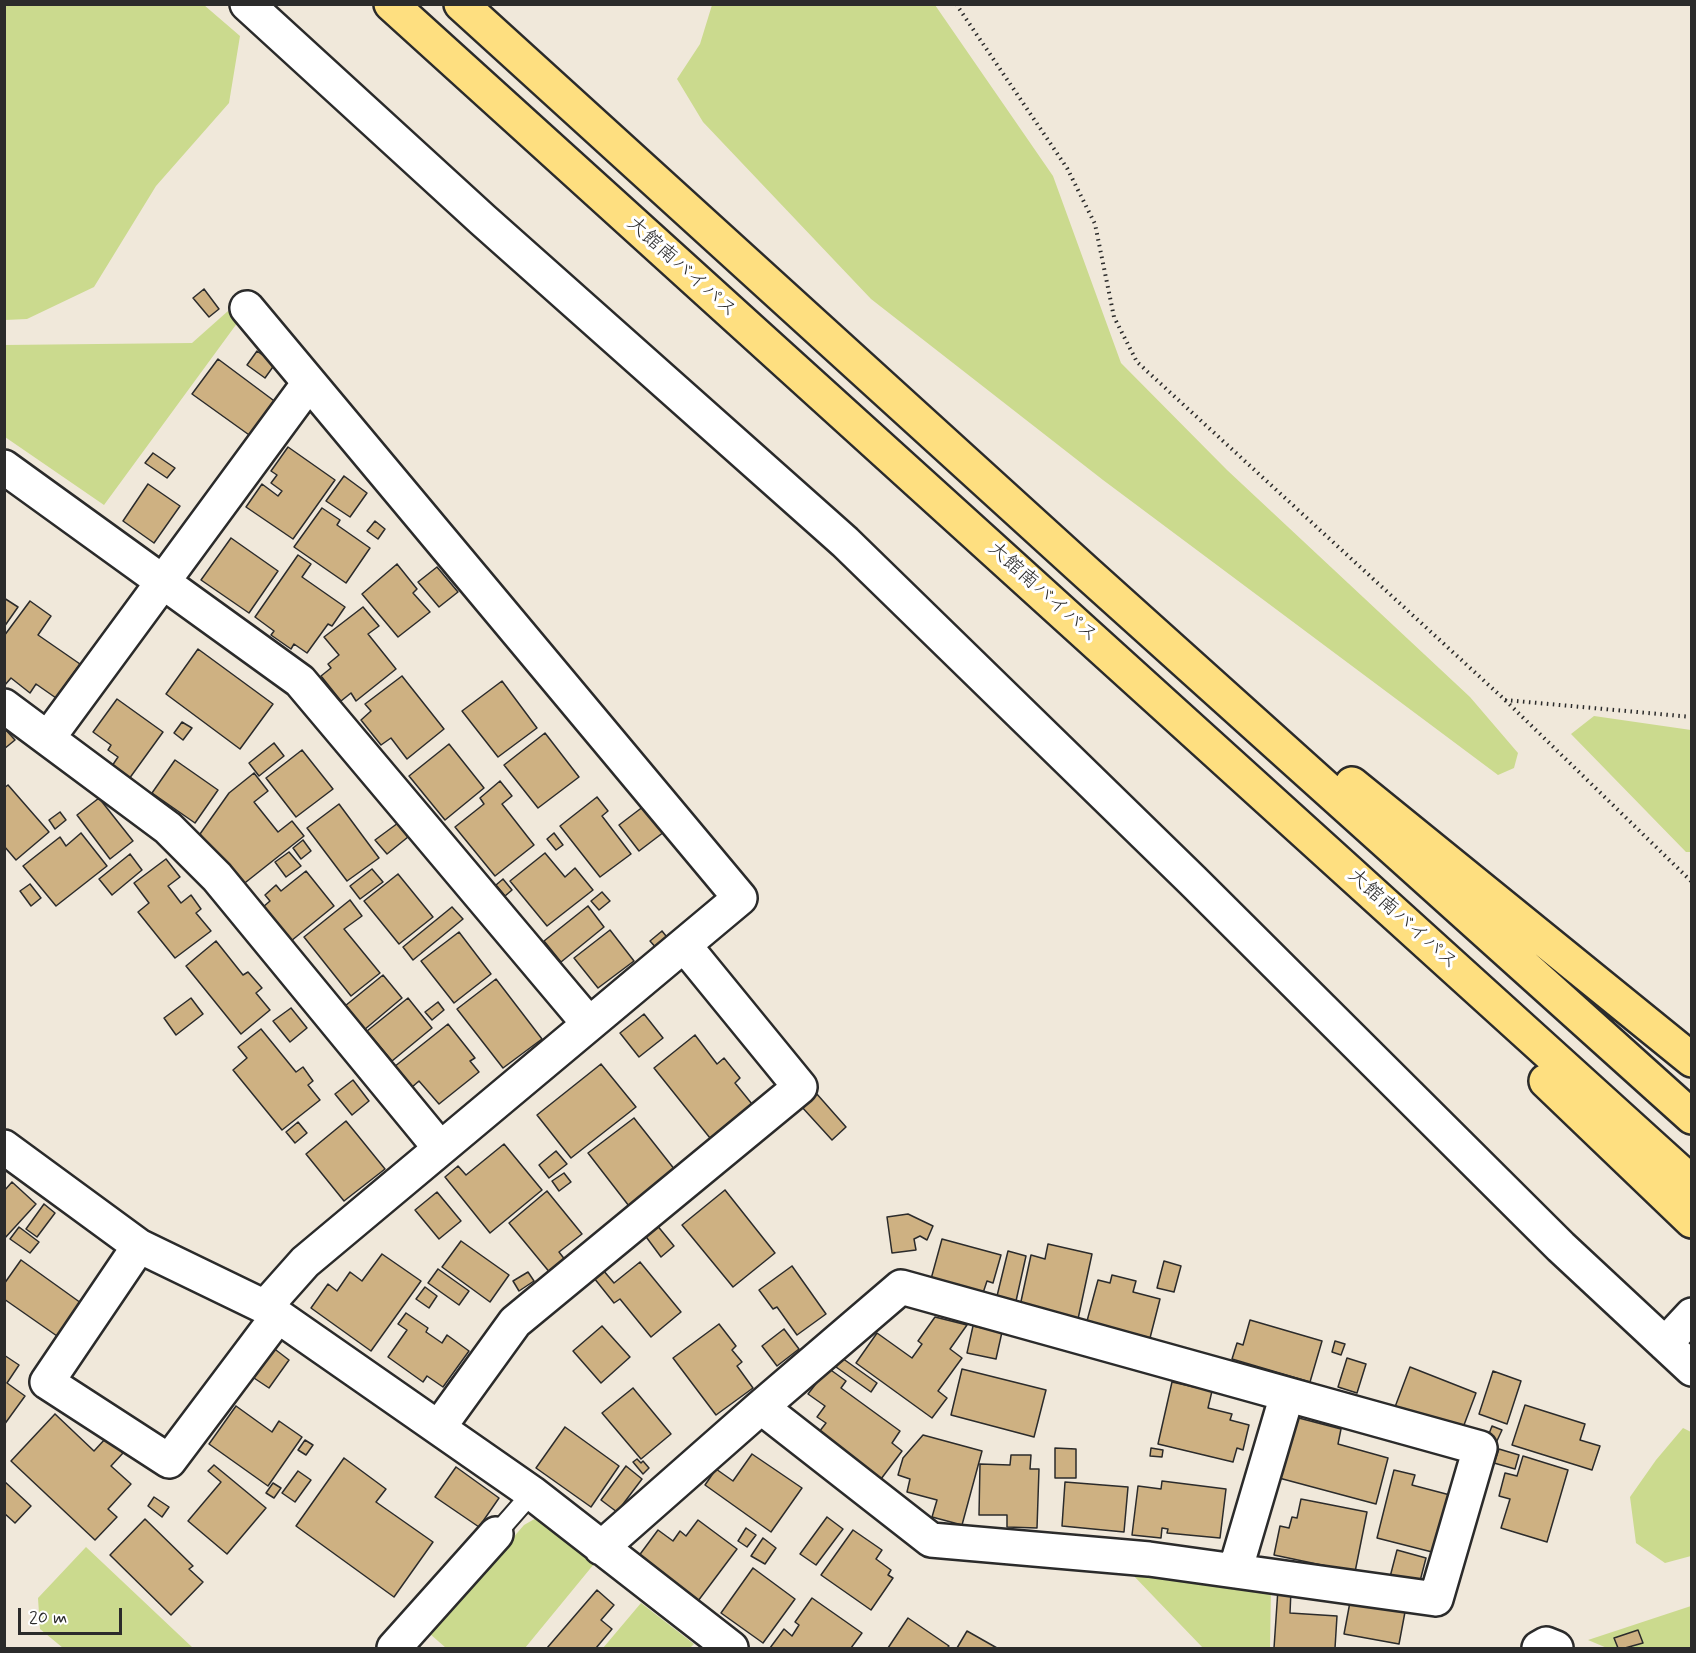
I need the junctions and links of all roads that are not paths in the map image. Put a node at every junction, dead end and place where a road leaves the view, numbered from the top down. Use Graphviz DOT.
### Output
graph roads {
  1 [pos="247,4"];
  2 [pos="391,4"];
  3 [pos="461,4"];
  4 [pos="247,308"];
  5 [pos="309,383"];
  6 [pos="4,467"];
  7 [pos="1088,574"];
  8 [pos="163,582"];
  9 [pos="1057,607"];
  10 [pos="4,706"];
  11 [pos="48,738"];
  12 [pos="684,945"];
  13 [pos="589,1024"];
  14 [pos="1692,1060"];
  15 [pos="1692,1118"];
  16 [pos="4,1147"];
  17 [pos="440,1148"];
  18 [pos="1692,1183"];
  19 [pos="1692,1221"];
  20 [pos="139,1246"];
  21 [pos="271,1312"];
  22 [pos="1692,1315"];
  23 [pos="1665,1344"];
  24 [pos="1692,1369"];
  25 [pos="1287,1395"];
  26 [pos="761,1407"];
  27 [pos="439,1427"];
  28 [pos="532,1493"];
  29 [pos="496,1534"];
  30 [pos="601,1548"];
  31 [pos="1235,1571"];
  32 [pos="394,1648"];
  33 [pos="731,1648"];
  34 [pos="1539,1648"];
  35 [pos="1556,1648"];
  1 -- 23 [label="street"];
  2 -- 9 [label="highway, 大館南バイパス"];
  3 -- 7 [label="highway"];
  4 -- 5 [label="street"];
  5 -- 8 [label="street"];
  5 -- 12 [label="street"];
  6 -- 8 [label="street"];
  7 -- 14 [label="highway"];
  7 -- 15 [label="highway"];
  8 -- 11 [label="street"];
  8 -- 13 [label="street"];
  9 -- 18 [label="highway, 大館南バイパス"];
  9 -- 19 [label="highway"];
  10 -- 11 [label="street"];
  11 -- 17 [label="street"];
  12 -- 13 [label="street"];
  12 -- 27 [label="street"];
  13 -- 17 [label="street"];
  16 -- 20 [label="street"];
  17 -- 21 [label="street"];
  20 -- 21 [label="street"];
  20 -- 21 [label="street"];
  21 -- 27 [label="street"];
  22 -- 23 [label="street"];
  23 -- 24 [label="street"];
  25 -- 26 [label="street"];
  25 -- 31 [label="street"];
  25 -- 31 [label="street"];
  26 -- 30 [label="street"];
  26 -- 31 [label="street"];
  27 -- 28 [label="street"];
  28 -- 29 [label="lane"];
  28 -- 30 [label="street"];
  29 -- 32 [label="street"];
  30 -- 33 [label="street"];
  34 -- 35 [label="street"];
}
